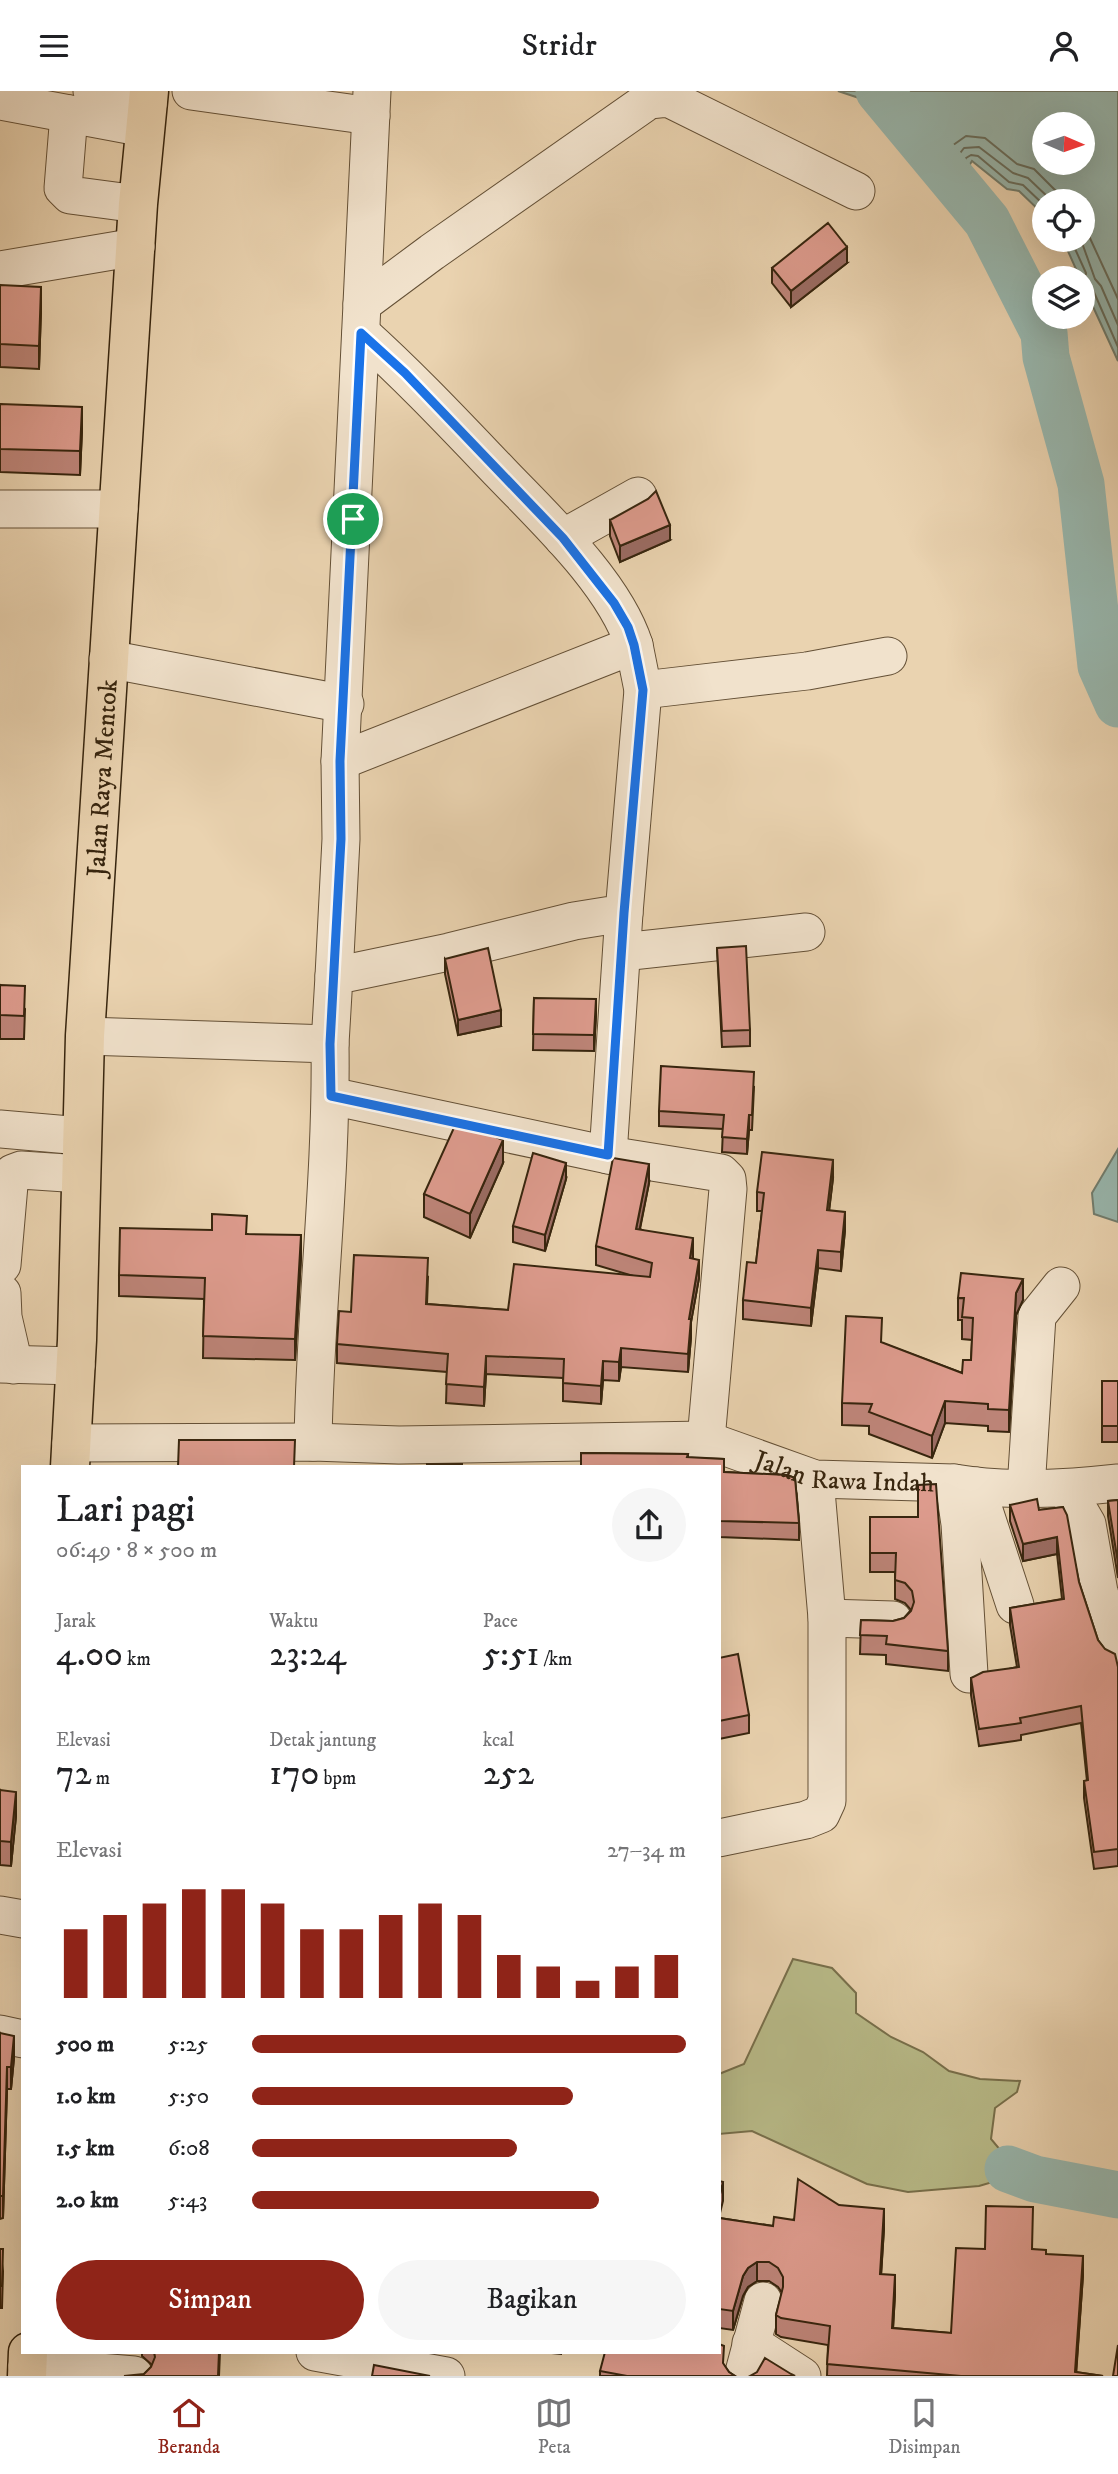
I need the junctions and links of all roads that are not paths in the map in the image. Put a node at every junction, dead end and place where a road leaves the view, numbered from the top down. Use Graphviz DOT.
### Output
graph roads {
  1 [pos="191,91"];
  2 [pos="0,101"];
  3 [pos="81,102"];
  4 [pos="371,104"];
  5 [pos="147,108"];
  6 [pos="856,191"];
  7 [pos="138,204"];
  8 [pos="135,247"];
  9 [pos="0,270"];
  10 [pos="361,318"];
  11 [pos="638,496"];
  12 [pos="0,509"];
  13 [pos="118,509"];
  14 [pos="563,538"];
  15 [pos="634,645"];
  16 [pos="888,656"];
  17 [pos="108,659"];
  18 [pos="643,690"];
  19 [pos="345,704"];
  20 [pos="340,761"];
  21 [pos="624,913"];
  22 [pos="806,932"];
  23 [pos="622,952"];
  24 [pos="334,976"];
  25 [pos="85,1036"];
  26 [pos="330,1044"];
  27 [pos="331,1096"];
  28 [pos="0,1129"];
  29 [pos="81,1136"];
  30 [pos="608,1155"];
  31 [pos="81,1174"];
  32 [pos="2,1279"];
  33 [pos="1061,1286"];
  34 [pos="7,1365"];
  35 [pos="76,1366"];
  36 [pos="706,1440"];
  37 [pos="313,1442"];
  38 [pos="70,1455"];
  39 [pos="400,1456"];
  40 [pos="815,1479"];
  41 [pos="1118,1483"];
  42 [pos="965,1485"];
  43 [pos="1066,1488"];
  44 [pos="1026,1489"];
  45 [pos="1015,1605"];
  46 [pos="827,1618"];
  47 [pos="893,1621"];
  48 [pos="1118,1650"];
  49 [pos="969,1674"];
  50 [pos="721,1838"];
  51 [pos="0,1915"];
  52 [pos="21,1919"];
  53 [pos="0,2034"];
  54 [pos="21,2039"];
  55 [pos="763,2301"];
  56 [pos="321,2354"];
  57 [pos="747,2360"];
  58 [pos="27,2365"];
  59 [pos="427,2366"];
  60 [pos="364,2369"];
  61 [pos="134,2375"];
  62 [pos="802,2376"];
  1 -- 4 [label="street"];
  2 -- 3 [label="street"];
  3 -- 5 [label="street"];
  3 -- 7 [label="street"];
  4 -- 10 [label="street"];
  5 -- 7 [label="highway, Jalan Raya Mentok"];
  6 -- 10 [label="street"];
  7 -- 8 [label="highway, Jalan Raya Mentok"];
  8 -- 9 [label="street"];
  8 -- 13 [label="highway, Jalan Raya Mentok"];
  10 -- 14 [label="street"];
  10 -- 19 [label="street"];
  11 -- 14 [label="street"];
  12 -- 13 [label="street"];
  13 -- 17 [label="highway, Jalan Raya Mentok"];
  14 -- 15 [label="street"];
  15 -- 18 [label="street"];
  15 -- 20 [label="street"];
  16 -- 18 [label="street"];
  17 -- 19 [label="street"];
  17 -- 25 [label="highway, Jalan Raya Mentok"];
  18 -- 21 [label="street"];
  19 -- 20 [label="street"];
  20 -- 24 [label="street"];
  21 -- 23 [label="street"];
  21 -- 24 [label="street"];
  22 -- 23 [label="street"];
  23 -- 30 [label="street"];
  24 -- 26 [label="street"];
  25 -- 26 [label="street"];
  25 -- 29 [label="highway, Jalan Raya Mentok"];
  26 -- 27 [label="street"];
  27 -- 30 [label="street"];
  27 -- 37 [label="street"];
  28 -- 29 [label="street"];
  29 -- 31 [label="highway, Jalan Raya Mentok"];
  30 -- 36 [label="street"];
  31 -- 32 [label="street"];
  31 -- 35 [label="highway, Jalan Raya Mentok"];
  32 -- 34 [label="street"];
  33 -- 44 [label="street"];
  34 -- 35 [label="street"];
  35 -- 38 [label="highway, Jalan Raya Mentok"];
  36 -- 39 [label="street, Jalan Rawa Indah"];
  36 -- 40 [label="street, Jalan Rawa Indah"];
  37 -- 38 [label="street, Jalan Rawa Indah"];
  37 -- 39 [label="street, Jalan Rawa Indah"];
  40 -- 42 [label="street, Jalan Rawa Indah"];
  40 -- 46 [label="street"];
  41 -- 43 [label="street, Jalan Rawa Indah"];
  42 -- 44 [label="street, Jalan Rawa Indah"];
  42 -- 45 [label="street"];
  42 -- 49 [label="street"];
  43 -- 44 [label="street, Jalan Rawa Indah"];
  43 -- 48 [label="street"];
  46 -- 47 [label="street"];
  46 -- 50 [label="street"];
  51 -- 52 [label="street"];
  53 -- 54 [label="street"];
  55 -- 57 [label="street"];
  56 -- 60 [label="street"];
  57 -- 62 [label="street"];
  58 -- 61 [label="street"];
  59 -- 60 [label="street"];
}
